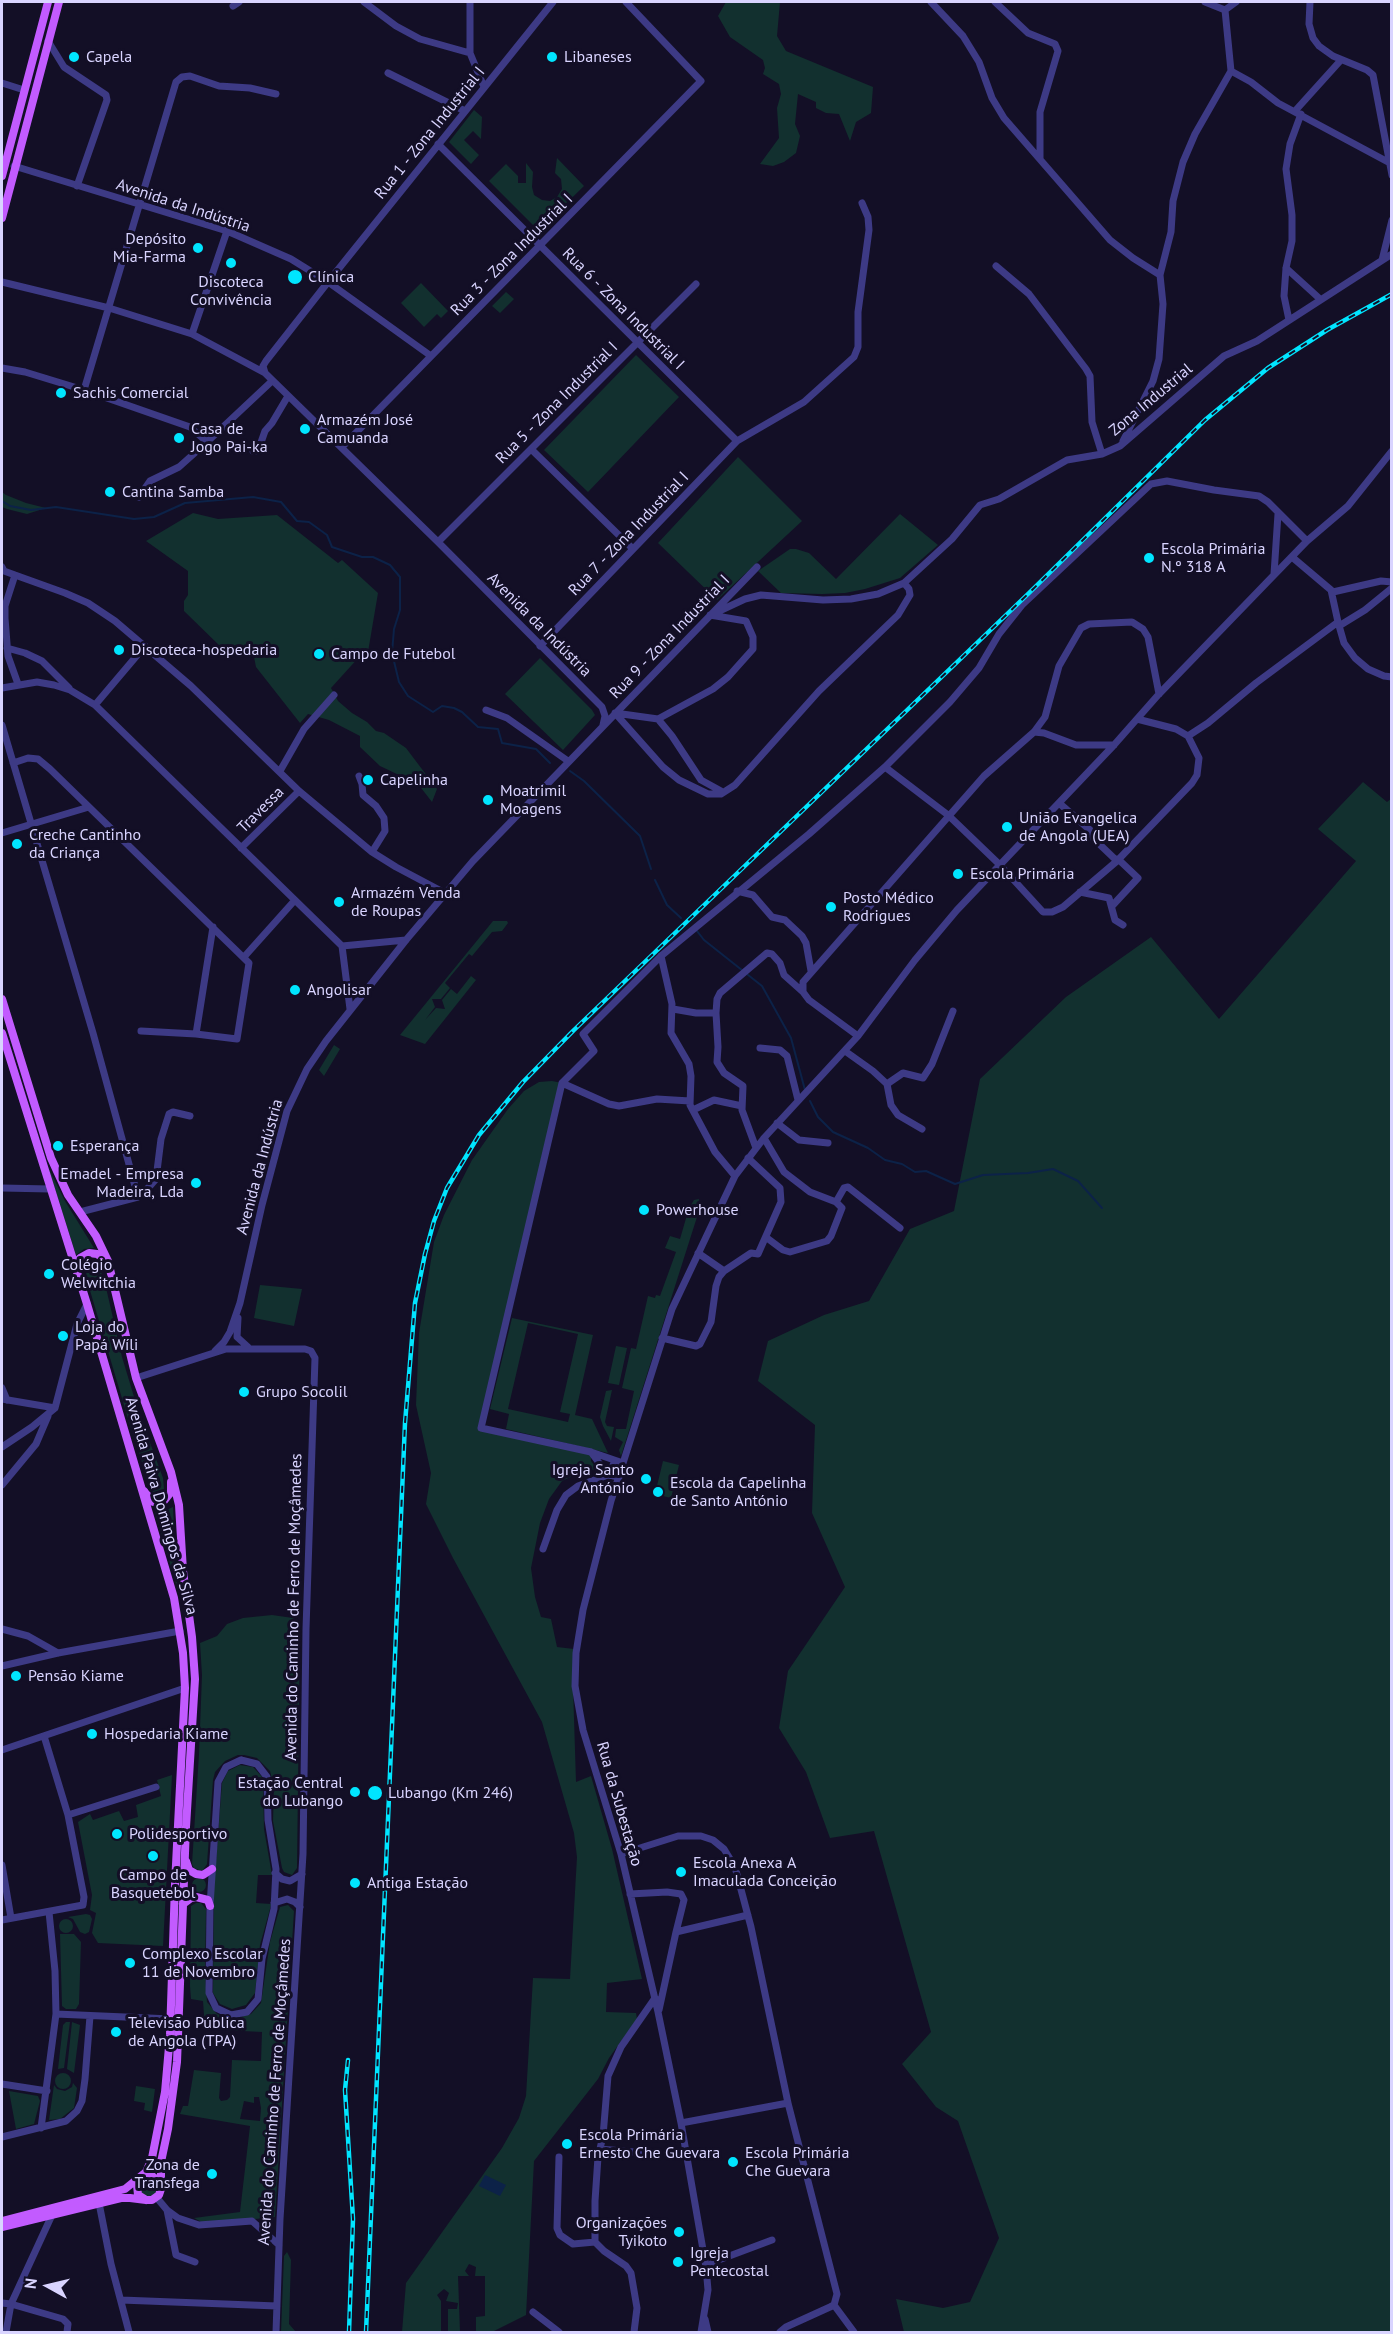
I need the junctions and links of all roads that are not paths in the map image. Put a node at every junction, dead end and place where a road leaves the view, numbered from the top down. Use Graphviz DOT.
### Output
graph roads {
  1 [pos="48,2"];
  2 [pos="59,2"];
  3 [pos="364,2"];
  4 [pos="470,2"];
  5 [pos="553,2"];
  6 [pos="626,2"];
  7 [pos="932,2"];
  8 [pos="994,2"];
  9 [pos="1205,2"];
  10 [pos="1236,2"];
  11 [pos="1310,2"];
  12 [pos="1225,10"];
  13 [pos="48,41"];
  14 [pos="470,53"];
  15 [pos="1341,60"];
  16 [pos="1231,71"];
  17 [pos="388,73"];
  18 [pos="2,82"];
  19 [pos="484,87"];
  20 [pos="24,90"];
  21 [pos="276,94"];
  22 [pos="465,111"];
  23 [pos="1298,113"];
  24 [pos="438,144"];
  25 [pos="1040,160"];
  26 [pos="1388,162"];
  27 [pos="14,166"];
  28 [pos="2,173"];
  29 [pos="1392,175"];
  30 [pos="77,186"];
  31 [pos="862,203"];
  32 [pos="139,205"];
  33 [pos="2,218"];
  34 [pos="1392,220"];
  35 [pos="227,231"];
  36 [pos="540,245"];
  37 [pos="1392,254"];
  38 [pos="1382,260"];
  39 [pos="996,266"];
  40 [pos="1286,268"];
  41 [pos="1160,275"];
  42 [pos="2,282"];
  43 [pos="327,282"];
  44 [pos="696,284"];
  45 [pos="1320,299"];
  46 [pos="108,308"];
  47 [pos="1289,320"];
  48 [pos="192,334"];
  49 [pos="637,342"];
  50 [pos="431,356"];
  51 [pos="2,368"];
  52 [pos="265,373"];
  53 [pos="272,381"];
  54 [pos="84,390"];
  55 [pos="288,396"];
  56 [pos="737,441"];
  57 [pos="207,442"];
  58 [pos="1120,446"];
  59 [pos="342,447"];
  60 [pos="531,449"];
  61 [pos="252,451"];
  62 [pos="1392,451"];
  63 [pos="1102,453"];
  64 [pos="139,496"];
  65 [pos="1278,514"];
  66 [pos="1307,540"];
  67 [pos="438,542"];
  68 [pos="633,549"];
  69 [pos="1292,557"];
  70 [pos="2,567"];
  71 [pos="757,567"];
  72 [pos="1274,574"];
  73 [pos="15,575"];
  74 [pos="1392,582"];
  75 [pos="904,583"];
  76 [pos="1392,588"];
  77 [pos="1333,592"];
  78 [pos="711,615"];
  79 [pos="1338,624"];
  80 [pos="145,645"];
  81 [pos="540,646"];
  82 [pos="7,648"];
  83 [pos="1392,677"];
  84 [pos="18,684"];
  85 [pos="2,688"];
  86 [pos="70,690"];
  87 [pos="334,694"];
  88 [pos="1159,694"];
  89 [pos="95,705"];
  90 [pos="486,710"];
  91 [pos="615,713"];
  92 [pos="658,719"];
  93 [pos="1137,719"];
  94 [pos="2,725"];
  95 [pos="603,725"];
  96 [pos="1034,732"];
  97 [pos="1188,735"];
  98 [pos="1114,745"];
  99 [pos="568,761"];
  100 [pos="13,763"];
  101 [pos="885,766"];
  102 [pos="279,771"];
  103 [pos="359,776"];
  104 [pos="299,791"];
  105 [pos="725,792"];
  106 [pos="1059,803"];
  107 [pos="89,807"];
  108 [pos="948,815"];
  109 [pos="31,824"];
  110 [pos="2,833"];
  111 [pos="241,848"];
  112 [pos="372,852"];
  113 [pos="1117,860"];
  114 [pos="1000,865"];
  115 [pos="737,891"];
  116 [pos="1080,892"];
  117 [pos="445,893"];
  118 [pos="295,900"];
  119 [pos="1112,906"];
  120 [pos="1123,925"];
  121 [pos="213,927"];
  122 [pos="406,940"];
  123 [pos="342,946"];
  124 [pos="661,956"];
  125 [pos="244,957"];
  126 [pos="811,971"];
  127 [pos="803,992"];
  128 [pos="2,999"];
  129 [pos="350,1009"];
  130 [pos="673,1009"];
  131 [pos="953,1011"];
  132 [pos="716,1013"];
  133 [pos="141,1030"];
  134 [pos="2,1033"];
  135 [pos="196,1034"];
  136 [pos="858,1035"];
  137 [pos="760,1048"];
  138 [pos="845,1051"];
  139 [pos="562,1083"];
  140 [pos="887,1084"];
  141 [pos="798,1100"];
  142 [pos="690,1101"];
  143 [pos="742,1106"];
  144 [pos="693,1110"];
  145 [pos="190,1116"];
  146 [pos="777,1123"];
  147 [pos="922,1129"];
  148 [pos="764,1138"];
  149 [pos="828,1143"];
  150 [pos="756,1148"];
  151 [pos="748,1158"];
  152 [pos="735,1176"];
  153 [pos="2,1188"];
  154 [pos="50,1190"];
  155 [pos="138,1197"];
  156 [pos="836,1202"];
  157 [pos="80,1212"];
  158 [pos="900,1228"];
  159 [pos="767,1238"];
  160 [pos="699,1253"];
  161 [pos="108,1261"];
  162 [pos="724,1271"];
  163 [pos="76,1275"];
  164 [pos="240,1303"];
  165 [pos="87,1304"];
  166 [pos="662,1338"];
  167 [pos="250,1348"];
  168 [pos="213,1353"];
  169 [pos="136,1378"];
  170 [pos="2,1388"];
  171 [pos="4,1399"];
  172 [pos="55,1408"];
  173 [pos="48,1416"];
  174 [pos="2,1447"];
  175 [pos="591,1452"];
  176 [pos="619,1462"];
  177 [pos="171,1473"];
  178 [pos="608,1475"];
  179 [pos="619,1477"];
  180 [pos="140,1483"];
  181 [pos="2,1485"];
  182 [pos="543,1548"];
  183 [pos="2,1629"];
  184 [pos="180,1631"];
  185 [pos="58,1653"];
  186 [pos="2,1666"];
  187 [pos="185,1688"];
  188 [pos="44,1736"];
  189 [pos="2,1750"];
  190 [pos="156,1787"];
  191 [pos="68,1815"];
  192 [pos="621,1854"];
  193 [pos="185,1858"];
  194 [pos="2,1865"];
  195 [pos="212,1869"];
  196 [pos="275,1873"];
  197 [pos="302,1874"];
  198 [pos="630,1894"];
  199 [pos="274,1903"];
  200 [pos="183,1904"];
  201 [pos="210,1906"];
  202 [pos="300,1907"];
  203 [pos="49,1912"];
  204 [pos="748,1915"];
  205 [pos="11,1918"];
  206 [pos="2,1920"];
  207 [pos="676,1932"];
  208 [pos="655,1998"];
  209 [pos="658,2012"];
  210 [pos="56,2014"];
  211 [pos="90,2016"];
  212 [pos="171,2019"];
  213 [pos="2,2084"];
  214 [pos="47,2091"];
  215 [pos="788,2103"];
  216 [pos="681,2123"];
  217 [pos="41,2128"];
  218 [pos="2,2138"];
  219 [pos="600,2149"];
  220 [pos="646,2153"];
  221 [pos="559,2157"];
  222 [pos="140,2179"];
  223 [pos="161,2189"];
  224 [pos="157,2198"];
  225 [pos="146,2200"];
  226 [pos="99,2203"];
  227 [pos="167,2210"];
  228 [pos="52,2215"];
  229 [pos="2,2221"];
  230 [pos="2,2227"];
  231 [pos="772,2240"];
  232 [pos="596,2242"];
  233 [pos="279,2245"];
  234 [pos="195,2262"];
  235 [pos="706,2267"];
  236 [pos="121,2300"];
  237 [pos="2,2303"];
  238 [pos="11,2304"];
  239 [pos="834,2305"];
  240 [pos="277,2306"];
  241 [pos="532,2312"];
  242 [pos="705,2317"];
  243 [pos="6,2332"];
  244 [pos="67,2332"];
  245 [pos="129,2332"];
  246 [pos="276,2332"];
  247 [pos="559,2332"];
  248 [pos="634,2332"];
  249 [pos="701,2332"];
  250 [pos="708,2332"];
  251 [pos="780,2332"];
  252 [pos="854,2332"];
  1 -- 20 [label="main road"];
  2 -- 13 [label="main road"];
  3 -- 14 [label="street"];
  4 -- 14 [label="street"];
  5 -- 19 [label="street, Rua 1 - Zona Industrial I"];
  6 -- 36 [label="street, Rua 3 - Zona Industrial I"];
  7 -- 25 [label="street"];
  8 -- 25 [label="street"];
  9 -- 12 [label="street"];
  10 -- 12 [label="street"];
  11 -- 15 [label="street"];
  12 -- 16 [label="street"];
  13 -- 27 [label="main road"];
  13 -- 30 [label="street"];
  14 -- 19 [label="street"];
  15 -- 23 [label="street"];
  15 -- 26 [label="street"];
  16 -- 23 [label="street"];
  16 -- 41 [label="street"];
  17 -- 22 [label="street"];
  18 -- 20 [label="street"];
  19 -- 22 [label="street, Rua 1 - Zona Industrial I"];
  20 -- 28 [label="main road"];
  21 -- 32 [label="street"];
  22 -- 24 [label="street, Rua 1 - Zona Industrial I"];
  23 -- 26 [label="street"];
  23 -- 40 [label="street"];
  24 -- 36 [label="street, Rua 6 - Zona Industrial I"];
  24 -- 43 [label="street, Rua 1 - Zona Industrial I"];
  25 -- 41 [label="street"];
  26 -- 29 [label="street"];
  27 -- 30 [label="street, Avenida da Indústria"];
  27 -- 33 [label="main road"];
  30 -- 32 [label="street, Avenida da Indústria"];
  31 -- 56 [label="street, Rua 7 - Zona Industrial I"];
  32 -- 35 [label="street, Avenida da Indústria"];
  32 -- 46 [label="street"];
  34 -- 38 [label="street"];
  35 -- 43 [label="street, Avenida da Indústria"];
  35 -- 48 [label="street"];
  36 -- 49 [label="street, Rua 6 - Zona Industrial I"];
  36 -- 50 [label="street, Rua 3 - Zona Industrial I"];
  37 -- 38 [label="street, Zona Industrial"];
  38 -- 45 [label="street, Zona Industrial"];
  39 -- 63 [label="street"];
  40 -- 45 [label="street"];
  40 -- 47 [label="street"];
  41 -- 58 [label="street"];
  42 -- 46 [label="street"];
  43 -- 50 [label="street, Avenida da Indústria"];
  43 -- 52 [label="street"];
  44 -- 49 [label="street, Rua 5 - Zona Industrial I"];
  45 -- 47 [label="street, Zona Industrial"];
  46 -- 48 [label="street"];
  46 -- 54 [label="street"];
  47 -- 58 [label="street, Zona Industrial"];
  48 -- 52 [label="street"];
  49 -- 56 [label="street, Rua 6 - Zona Industrial I"];
  49 -- 60 [label="street, Rua 5 - Zona Industrial I"];
  50 -- 59 [label="street, Rua 3 - Zona Industrial I"];
  51 -- 54 [label="street"];
  52 -- 53 [label="street, Avenida da Indústria"];
  53 -- 55 [label="street, Avenida da Indústria"];
  53 -- 57 [label="street"];
  54 -- 57 [label="street"];
  55 -- 59 [label="street, Avenida da Indústria"];
  55 -- 61 [label="street"];
  56 -- 68 [label="street, Rua 7 - Zona Industrial I"];
  57 -- 64 [label="street"];
  58 -- 63 [label="street, Zona Industrial"];
  59 -- 67 [label="street, Avenida da Indústria"];
  60 -- 67 [label="street, Rua 5 - Zona Industrial I"];
  60 -- 68 [label="street"];
  62 -- 66 [label="street, Rua da Subestação"];
  63 -- 75 [label="street, Zona Industrial"];
  65 -- 66 [label="street"];
  65 -- 72 [label="street"];
  65 -- 101 [label="street"];
  66 -- 69 [label="street, Rua da Subestação"];
  67 -- 81 [label="street, Avenida da Indústria"];
  68 -- 81 [label="street, Rua 7 - Zona Industrial I"];
  69 -- 72 [label="street, Rua da Subestação"];
  69 -- 77 [label="street"];
  70 -- 73 [label="street"];
  71 -- 78 [label="street, Rua 9 - Zona Industrial I"];
  72 -- 88 [label="street, Rua da Subestação"];
  73 -- 80 [label="street"];
  73 -- 82 [label="street"];
  74 -- 77 [label="street"];
  75 -- 78 [label="street"];
  75 -- 105 [label="street"];
  76 -- 79 [label="street"];
  77 -- 79 [label="street"];
  78 -- 91 [label="street, Rua 9 - Zona Industrial I"];
  78 -- 92 [label="street"];
  79 -- 83 [label="street"];
  79 -- 97 [label="street"];
  80 -- 89 [label="street"];
  80 -- 102 [label="street"];
  81 -- 95 [label="street, Avenida da Indústria"];
  82 -- 84 [label="street"];
  82 -- 86 [label="street"];
  84 -- 85 [label="street"];
  84 -- 86 [label="street"];
  86 -- 89 [label="street"];
  87 -- 102 [label="street"];
  88 -- 93 [label="street, Rua da Subestação"];
  88 -- 96 [label="street"];
  89 -- 111 [label="street"];
  90 -- 99 [label="street"];
  91 -- 92 [label="street"];
  91 -- 95 [label="street, Rua 9 - Zona Industrial I"];
  91 -- 105 [label="street"];
  92 -- 105 [label="street"];
  93 -- 97 [label="street"];
  93 -- 98 [label="street, Rua da Subestação"];
  94 -- 100 [label="street"];
  95 -- 99 [label="street, Avenida da Indústria"];
  96 -- 98 [label="street"];
  96 -- 108 [label="street"];
  97 -- 113 [label="street"];
  98 -- 106 [label="street, Rua da Subestação"];
  99 -- 117 [label="street, Avenida da Indústria"];
  100 -- 107 [label="street"];
  100 -- 109 [label="street"];
  101 -- 108 [label="street"];
  101 -- 115 [label="street"];
  102 -- 104 [label="street"];
  103 -- 112 [label="street"];
  104 -- 111 [label="street, Travessa"];
  104 -- 112 [label="street"];
  106 -- 113 [label="street"];
  106 -- 114 [label="street, Rua da Subestação"];
  107 -- 109 [label="street"];
  107 -- 121 [label="street"];
  108 -- 114 [label="street"];
  108 -- 126 [label="street"];
  109 -- 110 [label="street"];
  109 -- 155 [label="street"];
  111 -- 118 [label="street"];
  112 -- 117 [label="street"];
  113 -- 116 [label="street"];
  113 -- 119 [label="street"];
  114 -- 116 [label="street"];
  114 -- 136 [label="street, Rua da Subestação"];
  115 -- 124 [label="street"];
  115 -- 126 [label="street"];
  116 -- 119 [label="street"];
  117 -- 122 [label="street, Avenida da Indústria"];
  118 -- 123 [label="street"];
  118 -- 125 [label="street"];
  119 -- 120 [label="street"];
  121 -- 125 [label="street"];
  121 -- 135 [label="street"];
  122 -- 123 [label="street"];
  122 -- 129 [label="street, Avenida da Indústria"];
  123 -- 129 [label="street"];
  124 -- 130 [label="street"];
  124 -- 139 [label="street"];
  125 -- 135 [label="street"];
  126 -- 127 [label="street"];
  127 -- 132 [label="street"];
  127 -- 136 [label="street"];
  128 -- 157 [label="main road, Avenida Paiva Domingos da Silva"];
  129 -- 164 [label="street, Avenida da Indústria"];
  130 -- 132 [label="street"];
  130 -- 142 [label="street"];
  131 -- 140 [label="street"];
  132 -- 143 [label="street"];
  133 -- 135 [label="street"];
  134 -- 154 [label="main road, Avenida Paiva Domingos da Silva"];
  136 -- 138 [label="street, Rua da Subestação"];
  137 -- 141 [label="street"];
  138 -- 140 [label="street"];
  138 -- 141 [label="street, Rua da Subestação"];
  139 -- 142 [label="street"];
  139 -- 175 [label="street"];
  140 -- 147 [label="street"];
  141 -- 146 [label="street, Rua da Subestação"];
  142 -- 144 [label="street"];
  143 -- 144 [label="street"];
  143 -- 150 [label="street"];
  144 -- 152 [label="street"];
  145 -- 155 [label="street"];
  146 -- 148 [label="street, Rua da Subestação"];
  146 -- 149 [label="street"];
  148 -- 150 [label="street, Rua da Subestação"];
  148 -- 156 [label="street"];
  150 -- 151 [label="street, Rua da Subestação"];
  151 -- 152 [label="street, Rua da Subestação"];
  151 -- 159 [label="street"];
  152 -- 160 [label="street, Rua da Subestação"];
  153 -- 154 [label="street"];
  154 -- 163 [label="main road, Avenida Paiva Domingos da Silva"];
  155 -- 157 [label="street"];
  156 -- 158 [label="street"];
  156 -- 159 [label="street"];
  157 -- 161 [label="main road, Avenida Paiva Domingos da Silva"];
  159 -- 162 [label="street"];
  160 -- 162 [label="street"];
  160 -- 166 [label="street, Rua da Subestação"];
  161 -- 163 [label="main road"];
  161 -- 169 [label="main road, Avenida Paiva Domingos da Silva"];
  162 -- 166 [label="street"];
  163 -- 165 [label="main road, Avenida Paiva Domingos da Silva"];
  164 -- 167 [label="street, Avenida da Indústria"];
  164 -- 168 [label="street, Avenida da Indústria"];
  165 -- 172 [label="street"];
  165 -- 180 [label="main road, Avenida Paiva Domingos da Silva"];
  166 -- 176 [label="street, Rua da Subestação"];
  167 -- 168 [label="street, Avenida do Caminho de Ferro de Moçâmedes"];
  167 -- 197 [label="street, Avenida do Caminho de Ferro de Moçâmedes"];
  168 -- 169 [label="street, Avenida do Caminho de Ferro de Moçâmedes"];
  169 -- 177 [label="main road, Avenida Paiva Domingos da Silva"];
  170 -- 171 [label="street"];
  171 -- 172 [label="street"];
  172 -- 173 [label="street"];
  173 -- 174 [label="street"];
  173 -- 181 [label="street"];
  175 -- 176 [label="street"];
  175 -- 178 [label="street"];
  176 -- 178 [label="street"];
  176 -- 179 [label="street, Rua da Subestação"];
  177 -- 180 [label="main road"];
  177 -- 193 [label="main road, Avenida Paiva Domingos da Silva"];
  178 -- 179 [label="street"];
  178 -- 182 [label="street"];
  179 -- 192 [label="street, Rua da Subestação"];
  180 -- 184 [label="main road, Avenida Paiva Domingos da Silva"];
  183 -- 185 [label="street"];
  184 -- 185 [label="street"];
  184 -- 187 [label="main road, Avenida Paiva Domingos da Silva"];
  185 -- 186 [label="street"];
  187 -- 188 [label="street"];
  187 -- 212 [label="main road, Avenida Paiva Domingos da Silva"];
  188 -- 189 [label="street"];
  188 -- 191 [label="street"];
  190 -- 191 [label="street"];
  191 -- 203 [label="street"];
  192 -- 198 [label="street, Rua da Subestação"];
  192 -- 204 [label="street"];
  193 -- 195 [label="main road"];
  193 -- 200 [label="main road, Avenida Paiva Domingos da Silva"];
  194 -- 205 [label="street"];
  195 -- 196 [label="street"];
  195 -- 201 [label="street"];
  196 -- 197 [label="street"];
  196 -- 199 [label="street"];
  197 -- 202 [label="street, Avenida do Caminho de Ferro de Moçâmedes"];
  198 -- 207 [label="street"];
  198 -- 208 [label="street, Rua da Subestação"];
  199 -- 201 [label="street"];
  199 -- 202 [label="street"];
  200 -- 201 [label="main road"];
  200 -- 223 [label="main road, Avenida Paiva Domingos da Silva"];
  202 -- 233 [label="street, Avenida do Caminho de Ferro de Moçâmedes"];
  203 -- 205 [label="street"];
  203 -- 210 [label="street"];
  204 -- 207 [label="street"];
  204 -- 215 [label="street"];
  205 -- 206 [label="street"];
  207 -- 209 [label="street"];
  208 -- 209 [label="street, Rua da Subestação"];
  208 -- 219 [label="street"];
  209 -- 216 [label="street, Rua da Subestação"];
  210 -- 211 [label="street"];
  210 -- 214 [label="street"];
  211 -- 212 [label="street"];
  211 -- 217 [label="street"];
  212 -- 222 [label="main road, Avenida Paiva Domingos da Silva"];
  213 -- 214 [label="street"];
  214 -- 217 [label="street"];
  215 -- 216 [label="street"];
  215 -- 239 [label="street"];
  216 -- 235 [label="street, Rua da Subestação"];
  217 -- 218 [label="street"];
  219 -- 220 [label="street"];
  219 -- 232 [label="street"];
  221 -- 232 [label="street"];
  222 -- 223 [label="main road"];
  222 -- 225 [label="main road"];
  222 -- 229 [label="main road"];
  223 -- 224 [label="main road"];
  224 -- 225 [label="main road"];
  224 -- 227 [label="street"];
  225 -- 226 [label="main road"];
  226 -- 228 [label="main road"];
  226 -- 236 [label="street"];
  227 -- 233 [label="street"];
  227 -- 234 [label="street"];
  228 -- 230 [label="main road"];
  228 -- 238 [label="street"];
  231 -- 235 [label="street"];
  232 -- 248 [label="street"];
  233 -- 240 [label="street, Avenida do Caminho de Ferro de Moçâmedes"];
  235 -- 242 [label="street, Rua da Subestação"];
  236 -- 240 [label="street"];
  236 -- 245 [label="street"];
  237 -- 238 [label="street"];
  238 -- 243 [label="street"];
  238 -- 244 [label="street"];
  239 -- 251 [label="street"];
  239 -- 252 [label="street"];
  240 -- 246 [label="street, Avenida do Caminho de Ferro de Moçâmedes"];
  241 -- 247 [label="street"];
  242 -- 249 [label="street, Rua da Subestação"];
  242 -- 250 [label="street"];
}
